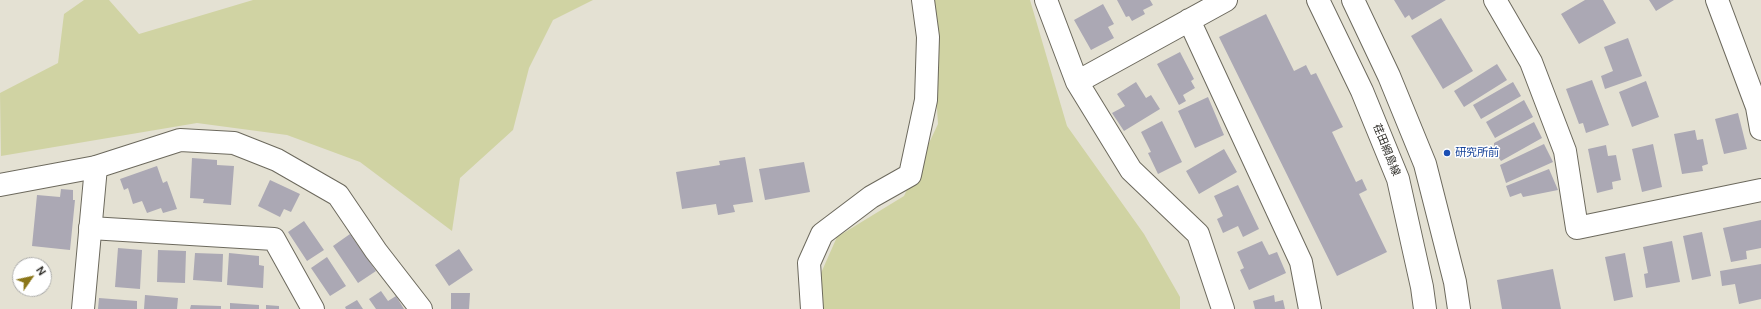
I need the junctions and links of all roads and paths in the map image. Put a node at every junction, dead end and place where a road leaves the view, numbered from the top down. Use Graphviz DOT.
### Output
graph roads {
  1 [pos="923,0"];
  2 [pos="1046,0"];
  3 [pos="1226,0"];
  4 [pos="1318,0"];
  5 [pos="1353,0"];
  6 [pos="1495,0"];
  7 [pos="1718,0"];
  8 [pos="1189,20"];
  9 [pos="1077,82"];
  10 [pos="1761,129"];
  11 [pos="96,167"];
  12 [pos="0,185"];
  13 [pos="1761,190"];
  14 [pos="90,228"];
  15 [pos="84,309"];
  16 [pos="313,309"];
  17 [pos="421,309"];
  18 [pos="812,309"];
  19 [pos="1223,309"];
  20 [pos="1310,309"];
  21 [pos="1425,309"];
  22 [pos="1459,309"];
  1 -- 18 [label="street"];
  2 -- 9 [label="street"];
  3 -- 8 [label="street"];
  4 -- 21 [label="street, 荏田綱島線"];
  5 -- 22 [label="street"];
  6 -- 13 [label="street"];
  7 -- 10 [label="street"];
  8 -- 9 [label="street"];
  8 -- 20 [label="street"];
  9 -- 19 [label="street"];
  11 -- 12 [label="street"];
  11 -- 14 [label="street"];
  11 -- 17 [label="street"];
  14 -- 15 [label="street"];
  14 -- 16 [label="street"];
}
